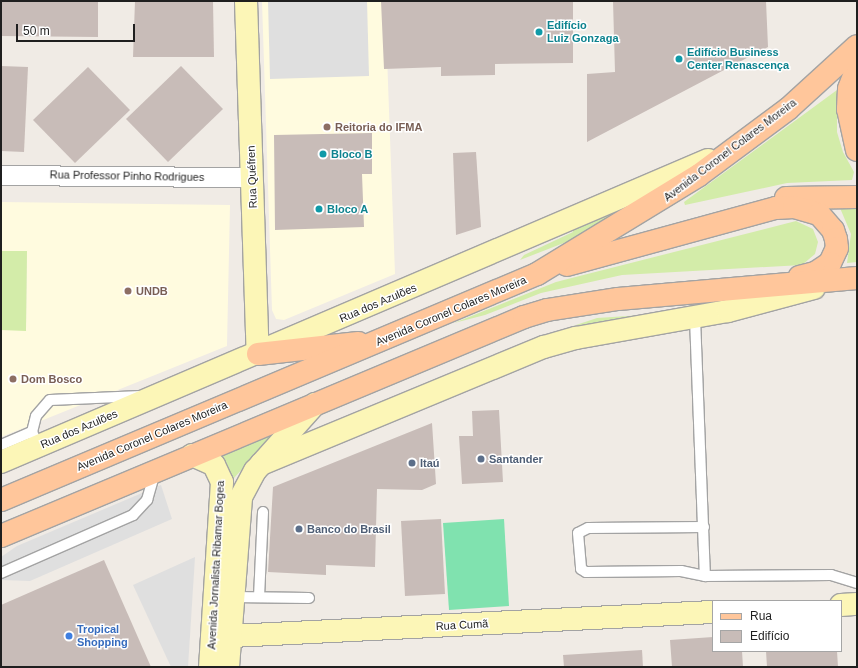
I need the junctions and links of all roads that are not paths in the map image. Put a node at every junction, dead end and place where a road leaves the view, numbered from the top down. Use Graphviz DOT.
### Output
graph roads {
  1 [pos="246,1"];
  2 [pos="857,46"];
  3 [pos="857,68"];
  4 [pos="751,137"];
  5 [pos="857,150"];
  6 [pos="1,175"];
  7 [pos="252,177"];
  8 [pos="857,197"];
  9 [pos="537,274"];
  10 [pos="849,279"];
  11 [pos="618,299"];
  12 [pos="695,318"];
  13 [pos="383,340"];
  14 [pos="258,354"];
  15 [pos="160,395"];
  16 [pos="315,404"];
  17 [pos="35,439"];
  18 [pos="1,445"];
  19 [pos="192,455"];
  20 [pos="1,462"];
  21 [pos="261,464"];
  22 [pos="155,471"];
  23 [pos="1,500"];
  24 [pos="263,512"];
  25 [pos="704,527"];
  26 [pos="1,536"];
  27 [pos="1,573"];
  28 [pos="705,576"];
  29 [pos="857,583"];
  30 [pos="232,597"];
  31 [pos="259,597"];
  32 [pos="309,598"];
  33 [pos="857,604"];
  34 [pos="842,605"];
  35 [pos="712,612"];
  36 [pos="221,637"];
  37 [pos="210,667"];
  38 [pos="228,667"];
  1 -- 7 [label="street, Rua Quéfren"];
  2 -- 4 [label="main road, Avenida Coronel Colares Moreira"];
  3 -- 5 [label="main road"];
  4 -- 9 [label="main road, Avenida Coronel Colares Moreira"];
  4 -- 14 [label="street, Rua dos Azulões"];
  6 -- 7 [label="street, Rua Professor Pinho Rodrigues"];
  7 -- 14 [label="street, Rua Quéfren"];
  8 -- 9 [label="main road"];
  9 -- 11 [label="main road"];
  9 -- 13 [label="main road, Avenida Coronel Colares Moreira"];
  10 -- 11 [label="main road"];
  10 -- 12 [label="street"];
  11 -- 16 [label="main road"];
  12 -- 21 [label="street"];
  12 -- 25 [label="lane"];
  13 -- 14 [label="main road"];
  13 -- 23 [label="main road, Avenida Coronel Colares Moreira"];
  14 -- 15 [label="street, Rua dos Azulões"];
  15 -- 17 [label="street, Rua dos Azulões"];
  15 -- 17 [label="lane"];
  16 -- 19 [label="main road"];
  16 -- 21 [label="street, Avenida Jornalista Ribamar Bogea"];
  17 -- 18 [label="lane"];
  17 -- 20 [label="street, Rua dos Azulões"];
  19 -- 22 [label="main road"];
  19 -- 36 [label="street, Avenida Jornalista Ribamar Bogea"];
  21 -- 30 [label="street, Avenida Jornalista Ribamar Bogea"];
  22 -- 26 [label="main road"];
  22 -- 27 [label="lane"];
  24 -- 31 [label="lane"];
  25 -- 28 [label="lane"];
  25 -- 28 [label="lane"];
  28 -- 29 [label="lane"];
  30 -- 31 [label="lane"];
  30 -- 36 [label="street, Avenida Jornalista Ribamar Bogea"];
  31 -- 32 [label="lane"];
  33 -- 34 [label="street"];
  35 -- 36 [label="street, Rua Cumã"];
  36 -- 37 [label="street, Avenida Jornalista Ribamar Bogea"];
  36 -- 38 [label="street, Avenida Jornalista Ribamar Bogea"];
}
